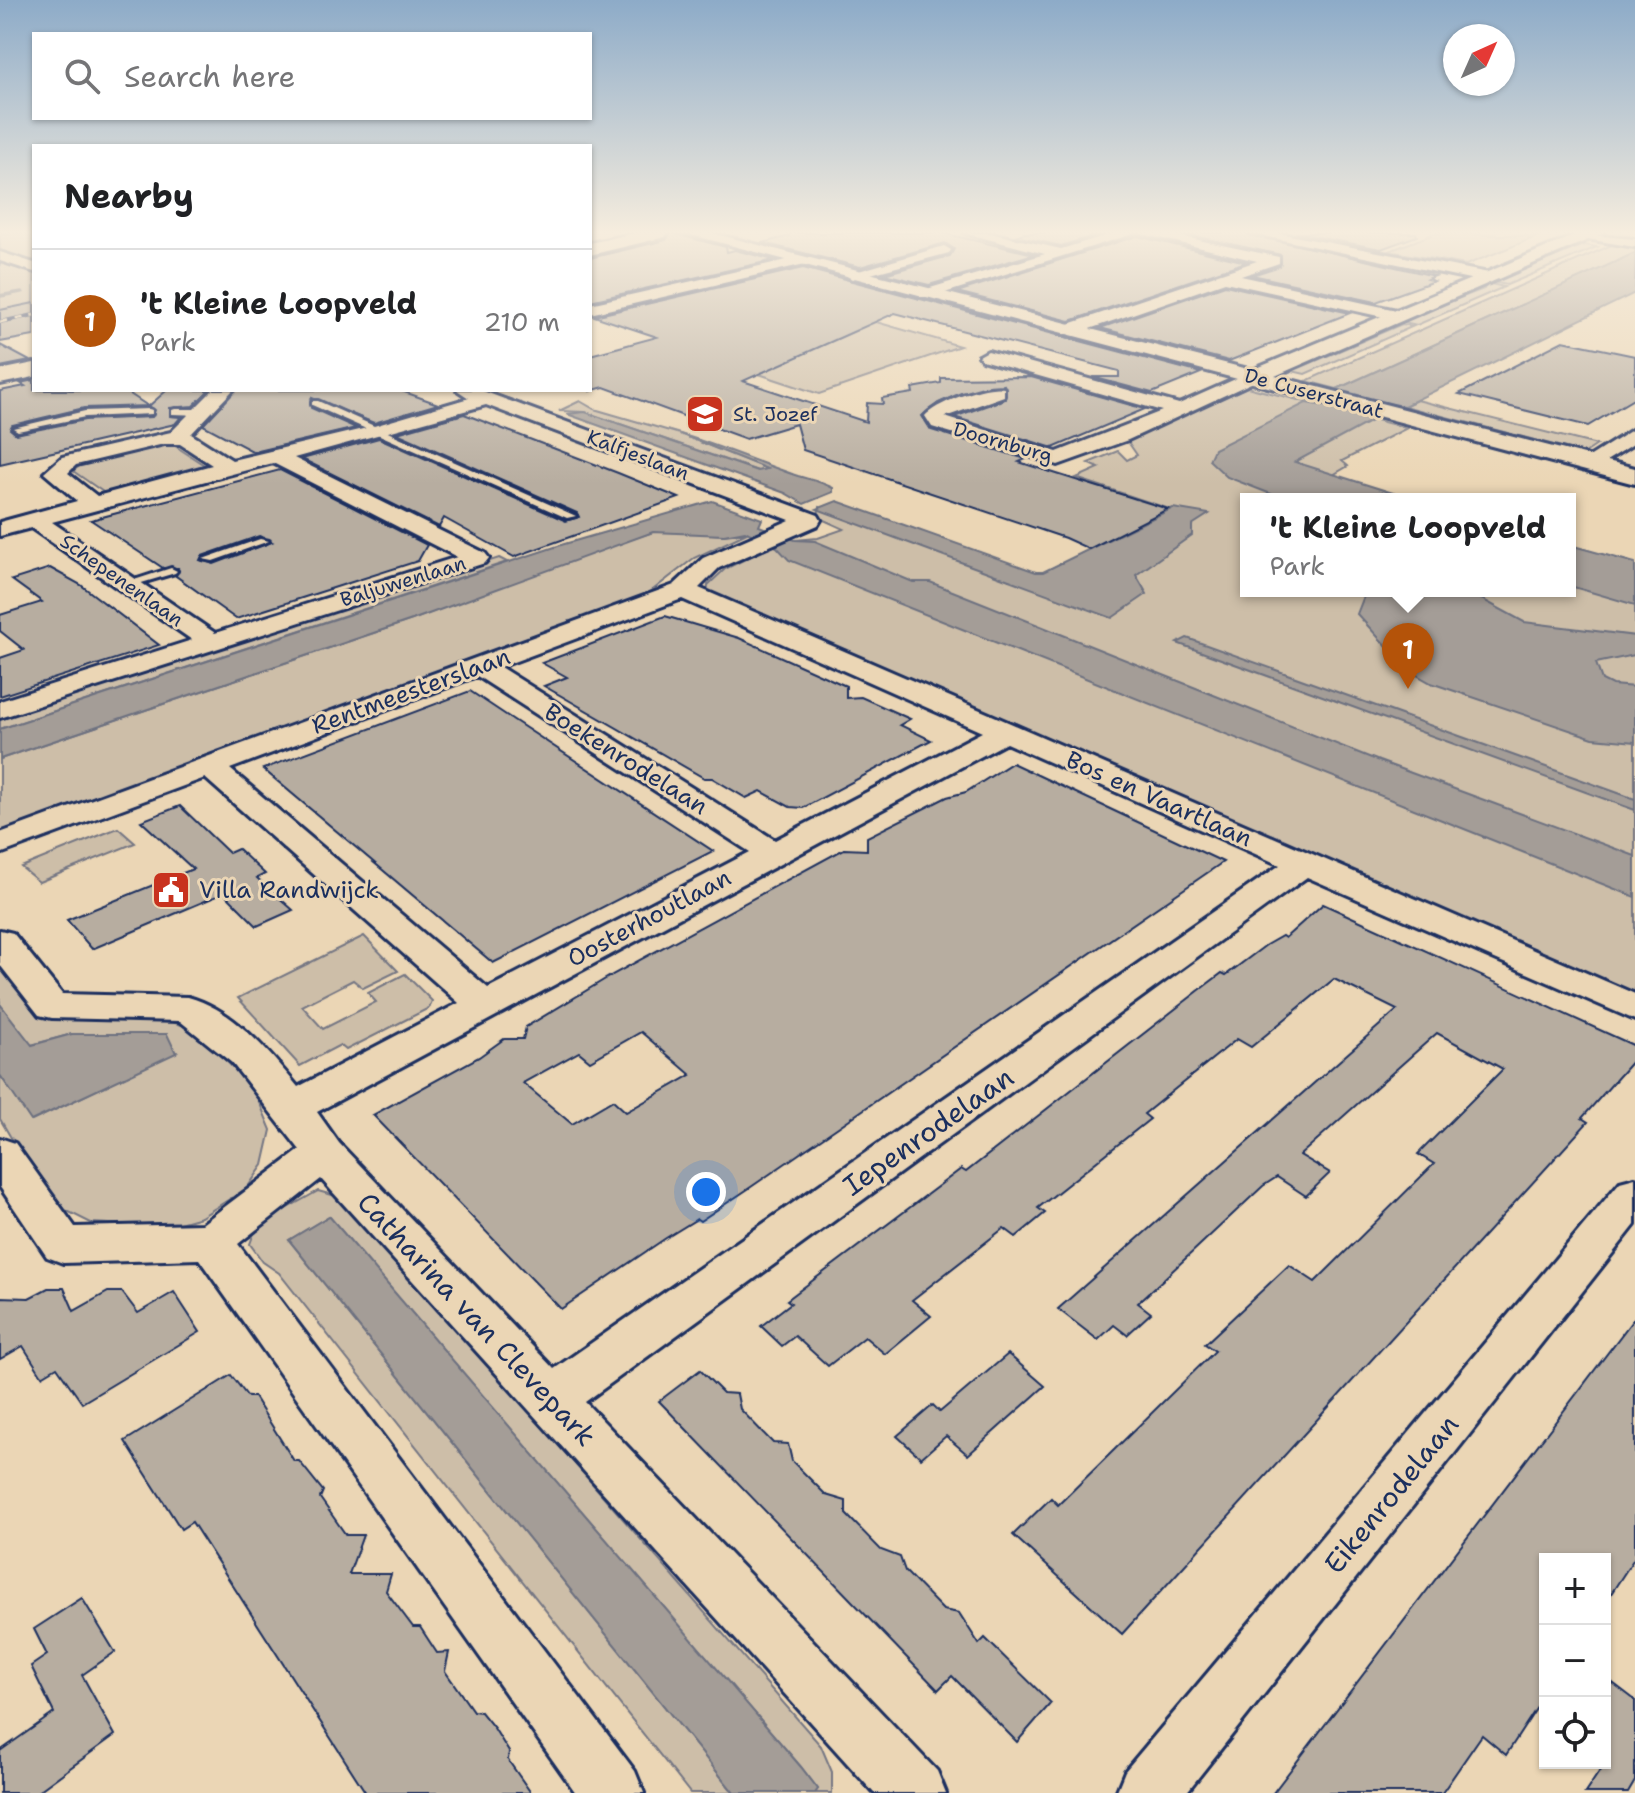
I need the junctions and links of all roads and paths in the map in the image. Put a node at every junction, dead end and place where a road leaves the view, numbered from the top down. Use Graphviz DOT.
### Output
graph roads {
  1 [pos="1016,317"];
  2 [pos="1108,317"];
  3 [pos="1399,317"];
  4 [pos="1069,330"];
  5 [pos="988,356"];
  6 [pos="32,370"];
  7 [pos="0,377"];
  8 [pos="1255,377"];
  9 [pos="222,392"];
  10 [pos="470,392"];
  11 [pos="997,392"];
  12 [pos="487,399"];
  13 [pos="315,403"];
  14 [pos="1180,410"];
  15 [pos="149,412"];
  16 [pos="175,412"];
  17 [pos="202,412"];
  18 [pos="18,428"];
  19 [pos="378,431"];
  20 [pos="1635,434"];
  21 [pos="176,438"];
  22 [pos="279,458"];
  23 [pos="1588,464"];
  24 [pos="229,467"];
  25 [pos="1635,476"];
  26 [pos="92,503"];
  27 [pos="571,516"];
  28 [pos="35,520"];
  29 [pos="810,520"];
  30 [pos="0,529"];
  31 [pos="264,541"];
  32 [pos="209,559"];
  33 [pos="171,571"];
  34 [pos="128,584"];
  35 [pos="683,590"];
  36 [pos="210,641"];
  37 [pos="480,666"];
  38 [pos="0,710"];
  39 [pos="1005,732"];
  40 [pos="209,766"];
  41 [pos="0,844"];
  42 [pos="772,852"];
  43 [pos="1305,863"];
  44 [pos="0,941"];
  45 [pos="486,1006"];
  46 [pos="1635,1008"];
  47 [pos="294,1106"];
  48 [pos="0,1154"];
  49 [pos="324,1154"];
  50 [pos="1635,1194"];
  51 [pos="211,1241"];
  52 [pos="551,1399"];
  53 [pos="613,1793"];
  54 [pos="915,1793"];
  55 [pos="1147,1793"];
  1 -- 4 [label="street, De Cuserstraat"];
  2 -- 4 [label="street"];
  3 -- 8 [label="street"];
  4 -- 8 [label="street, De Cuserstraat"];
  5 -- 14 [label="street"];
  6 -- 7 [label="main road"];
  8 -- 14 [label="street, Doornburg"];
  8 -- 23 [label="street, De Cuserstraat"];
  9 -- 17 [label="street"];
  10 -- 12 [label="street, Kalfjeslaan"];
  11 -- 14 [label="street, Doornburg"];
  12 -- 19 [label="street"];
  12 -- 29 [label="street, Kalfjeslaan"];
  13 -- 19 [label="lane"];
  15 -- 18 [label="lane"];
  16 -- 17 [label="lane"];
  17 -- 21 [label="street"];
  19 -- 22 [label="street"];
  19 -- 27 [label="lane"];
  20 -- 23 [label="street"];
  21 -- 24 [label="street"];
  21 -- 26 [label="street"];
  22 -- 24 [label="street"];
  22 -- 36 [label="street, Baljuwenlaan"];
  23 -- 25 [label="street, De Cuserstraat"];
  24 -- 26 [label="street"];
  26 -- 28 [label="street"];
  28 -- 30 [label="street"];
  28 -- 34 [label="street, Schepenenlaan"];
  29 -- 35 [label="street, Rentmeesterslaan"];
  31 -- 32 [label="lane"];
  33 -- 34 [label="lane"];
  34 -- 36 [label="street, Schepenenlaan"];
  35 -- 37 [label="street, Rentmeesterslaan"];
  35 -- 39 [label="street, Bos en Vaartlaan"];
  36 -- 38 [label="street"];
  37 -- 40 [label="street, Rentmeesterslaan"];
  37 -- 42 [label="street, Boekenrodelaan"];
  39 -- 42 [label="street, Oosterhoutlaan"];
  39 -- 43 [label="street, Bos en Vaartlaan"];
  40 -- 41 [label="street, Rentmeesterslaan"];
  40 -- 45 [label="street"];
  42 -- 45 [label="street, Oosterhoutlaan"];
  43 -- 46 [label="street, Bos en Vaartlaan"];
  43 -- 52 [label="street, Iepenrodelaan"];
  44 -- 47 [label="street, Catharina van Clevepark"];
  45 -- 47 [label="street, Oosterhoutlaan"];
  47 -- 49 [label="street, Catharina van Clevepark"];
  48 -- 51 [label="street"];
  49 -- 51 [label="street"];
  49 -- 52 [label="street, Catharina van Clevepark"];
  50 -- 55 [label="street, Eikenrodelaan"];
  51 -- 53 [label="street"];
  52 -- 54 [label="street, Catharina van Clevepark"];
}
